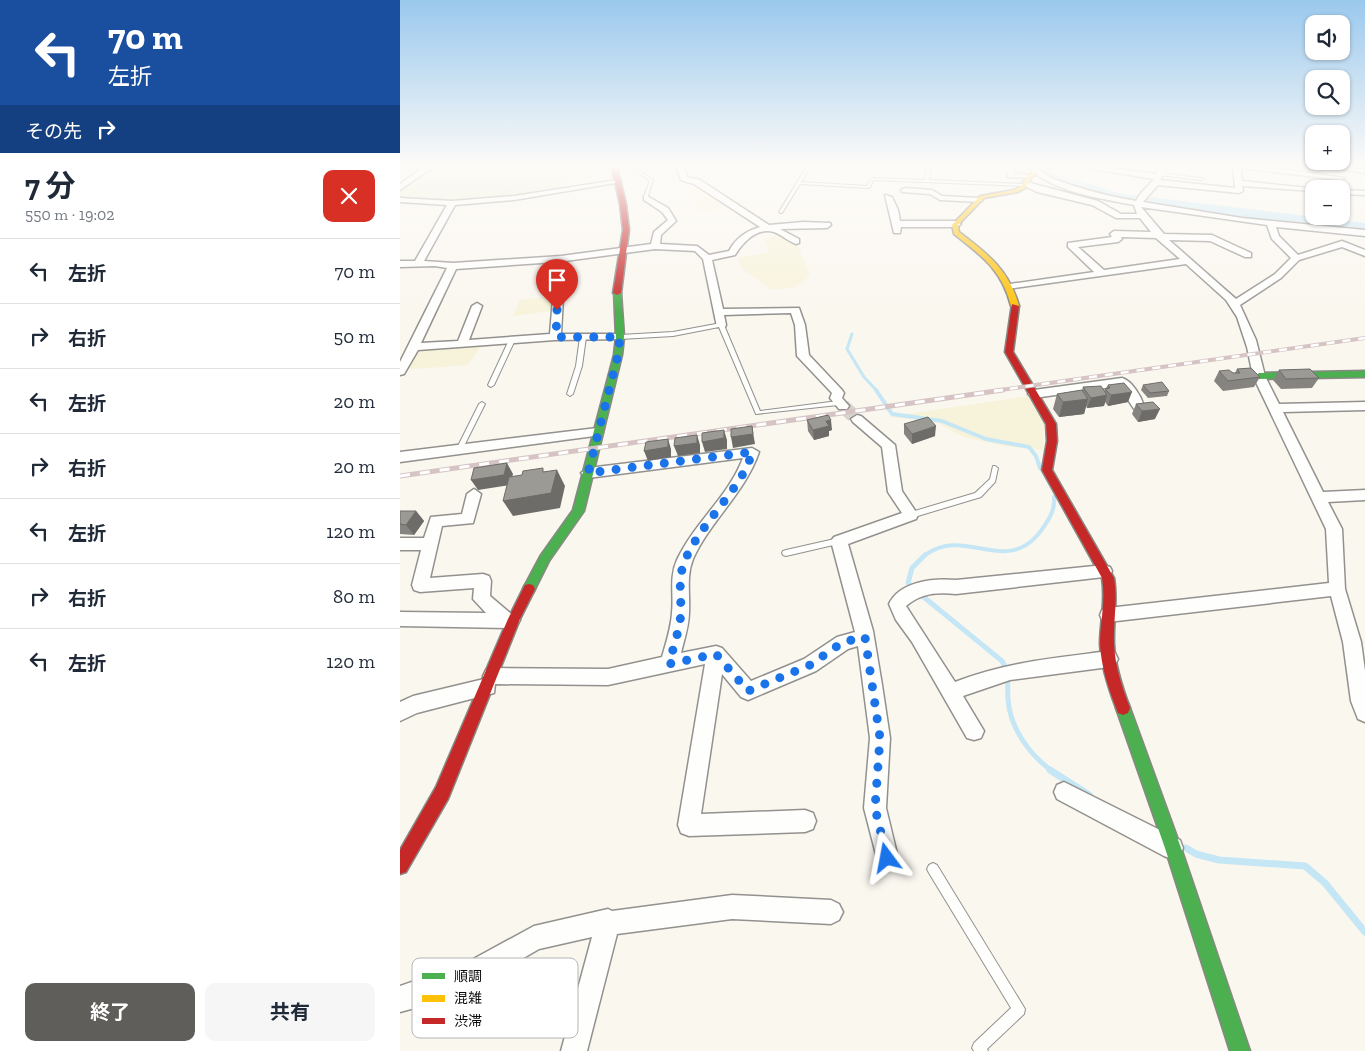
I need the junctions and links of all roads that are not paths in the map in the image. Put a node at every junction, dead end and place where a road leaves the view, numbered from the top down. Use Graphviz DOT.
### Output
graph roads {
  1 [pos="445,215"];
  2 [pos="623,215"];
  3 [pos="671,215"];
  4 [pos="748,215"];
  5 [pos="895,215"];
  6 [pos="965,215"];
  7 [pos="1146,215"];
  8 [pos="1214,215"];
  9 [pos="1270,222"];
  10 [pos="957,224"];
  11 [pos="827,225"];
  12 [pos="767,228"];
  13 [pos="1336,230"];
  14 [pos="1365,233"];
  15 [pos="1161,236"];
  16 [pos="796,240"];
  17 [pos="1342,244"];
  18 [pos="654,246"];
  19 [pos="622,250"];
  20 [pos="1365,253"];
  21 [pos="1248,255"];
  22 [pos="707,258"];
  23 [pos="1296,258"];
  24 [pos="561,259"];
  25 [pos="1187,261"];
  26 [pos="418,263"];
  27 [pos="400,264"];
  28 [pos="453,266"];
  29 [pos="1100,272"];
  30 [pos="1010,286"];
  31 [pos="1234,305"];
  32 [pos="477,306"];
  33 [pos="718,312"];
  34 [pos="721,325"];
  35 [pos="556,337"];
  36 [pos="582,337"];
  37 [pos="620,337"];
  38 [pos="512,340"];
  39 [pos="462,344"];
  40 [pos="416,347"];
  41 [pos="400,372"];
  42 [pos="1365,374"];
  43 [pos="1259,376"];
  44 [pos="491,385"];
  45 [pos="570,394"];
  46 [pos="1034,394"];
  47 [pos="482,404"];
  48 [pos="841,404"];
  49 [pos="1138,406"];
  50 [pos="1365,406"];
  51 [pos="1275,408"];
  52 [pos="857,419"];
  53 [pos="597,432"];
  54 [pos="460,450"];
  55 [pos="400,457"];
  56 [pos="995,468"];
  57 [pos="588,473"];
  58 [pos="474,494"];
  59 [pos="1365,495"];
  60 [pos="1318,497"];
  61 [pos="911,515"];
  62 [pos="839,540"];
  63 [pos="400,544"];
  64 [pos="430,544"];
  65 [pos="786,553"];
  66 [pos="1104,571"];
  67 [pos="1337,589"];
  68 [pos="1108,615"];
  69 [pos="400,619"];
  70 [pos="511,620"];
  71 [pos="865,637"];
  72 [pos="716,654"];
  73 [pos="1109,659"];
  74 [pos="669,664"];
  75 [pos="490,681"];
  76 [pos="951,692"];
  77 [pos="400,712"];
  78 [pos="1365,714"];
  79 [pos="974,731"];
  80 [pos="1064,792"];
  81 [pos="805,821"];
  82 [pos="1173,848"];
  83 [pos="887,858"];
  84 [pos="400,866"];
  85 [pos="933,869"];
  86 [pos="831,912"];
  87 [pos="608,922"];
  88 [pos="499,958"];
  89 [pos="578,1036"];
  90 [pos="577,1038"];
  91 [pos="574,1051"];
  92 [pos="981,1051"];
  93 [pos="1240,1051"];
  1 -- 26 [label="street"];
  2 -- 19 [label="street"];
  3 -- 18 [label="street"];
  4 -- 12 [label="street"];
  5 -- 10 [label="street"];
  6 -- 10 [label="street"];
  7 -- 15 [label="street"];
  8 -- 9 [label="street"];
  9 -- 13 [label="street"];
  9 -- 23 [label="street"];
  10 -- 30 [label="street"];
  11 -- 12 [label="street"];
  12 -- 16 [label="street"];
  12 -- 22 [label="street"];
  13 -- 14 [label="street"];
  13 -- 17 [label="street"];
  15 -- 21 [label="street"];
  15 -- 25 [label="street"];
  15 -- 29 [label="street"];
  17 -- 20 [label="street"];
  17 -- 23 [label="street"];
  18 -- 19 [label="street"];
  18 -- 22 [label="street"];
  19 -- 24 [label="street"];
  19 -- 37 [label="street"];
  22 -- 33 [label="street"];
  23 -- 31 [label="street"];
  24 -- 28 [label="street"];
  24 -- 35 [label="street"];
  25 -- 29 [label="street"];
  25 -- 31 [label="street"];
  26 -- 27 [label="street"];
  26 -- 28 [label="street"];
  28 -- 40 [label="street"];
  29 -- 30 [label="street"];
  30 -- 46 [label="street"];
  31 -- 43 [label="street"];
  32 -- 39 [label="street"];
  33 -- 34 [label="street"];
  33 -- 48 [label="street"];
  34 -- 37 [label="lane"];
  34 -- 48 [label="lane"];
  35 -- 36 [label="street"];
  35 -- 38 [label="street"];
  36 -- 37 [label="street"];
  36 -- 45 [label="lane"];
  37 -- 53 [label="street"];
  38 -- 39 [label="street"];
  38 -- 44 [label="lane"];
  39 -- 40 [label="street"];
  40 -- 41 [label="street"];
  42 -- 43 [label="street"];
  43 -- 51 [label="street"];
  46 -- 49 [label="street"];
  46 -- 66 [label="street"];
  47 -- 54 [label="lane"];
  50 -- 51 [label="street"];
  51 -- 60 [label="street"];
  52 -- 61 [label="street"];
  53 -- 54 [label="street"];
  53 -- 57 [label="street"];
  54 -- 55 [label="street"];
  56 -- 61 [label="lane"];
  57 -- 70 [label="street"];
  57 -- 74 [label="street"];
  58 -- 64 [label="street"];
  59 -- 60 [label="street"];
  60 -- 67 [label="street"];
  61 -- 62 [label="street"];
  62 -- 65 [label="lane"];
  62 -- 71 [label="street"];
  63 -- 64 [label="street"];
  64 -- 70 [label="street"];
  66 -- 68 [label="street"];
  66 -- 76 [label="street"];
  67 -- 68 [label="street"];
  67 -- 78 [label="street"];
  68 -- 73 [label="street"];
  69 -- 70 [label="street"];
  70 -- 75 [label="street"];
  71 -- 72 [label="street"];
  71 -- 83 [label="street"];
  72 -- 74 [label="street"];
  72 -- 81 [label="street"];
  73 -- 76 [label="street"];
  73 -- 82 [label="street"];
  74 -- 75 [label="street"];
  75 -- 77 [label="street"];
  75 -- 84 [label="street"];
  76 -- 79 [label="street"];
  80 -- 82 [label="street"];
  82 -- 93 [label="street"];
  85 -- 92 [label="lane"];
  86 -- 87 [label="street"];
  87 -- 88 [label="street"];
  87 -- 89 [label="street"];
  90 -- 91 [label="street"];
}
